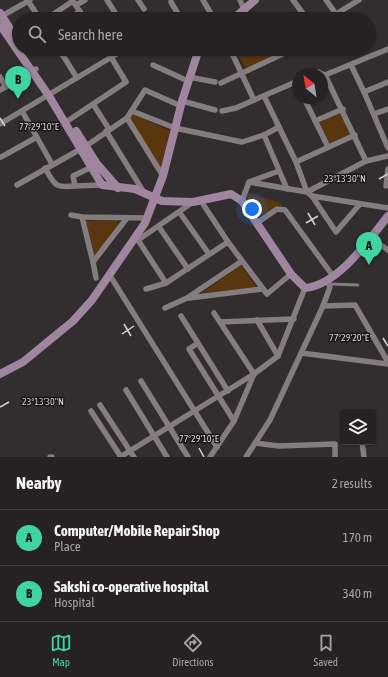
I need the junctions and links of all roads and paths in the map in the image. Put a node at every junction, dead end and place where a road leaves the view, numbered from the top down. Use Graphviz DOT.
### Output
graph roads {
  1 [pos="29,0"];
  2 [pos="85,0"];
  3 [pos="107,0"];
  4 [pos="138,0"];
  5 [pos="204,0"];
  6 [pos="240,0"];
  7 [pos="255,0"];
  8 [pos="293,0"];
  9 [pos="326,0"];
  10 [pos="359,0"];
  11 [pos="74,2"];
  12 [pos="171,2"];
  13 [pos="144,9"];
  14 [pos="244,9"];
  15 [pos="80,11"];
  16 [pos="36,12"];
  17 [pos="58,12"];
  18 [pos="115,12"];
  19 [pos="177,12"];
  20 [pos="210,12"];
  21 [pos="240,12"];
  22 [pos="302,12"];
  23 [pos="332,12"];
  24 [pos="340,12"];
  25 [pos="1,18"];
  26 [pos="12,33"];
  27 [pos="12,35"];
  28 [pos="388,49"];
  29 [pos="376,54"];
  30 [pos="25,56"];
  31 [pos="27,56"];
  32 [pos="63,56"];
  33 [pos="196,56"];
  34 [pos="233,56"];
  35 [pos="277,56"];
  36 [pos="371,56"];
  37 [pos="111,57"];
  38 [pos="351,64"];
  39 [pos="153,66"];
  40 [pos="34,70"];
  41 [pos="242,74"];
  42 [pos="328,74"];
  43 [pos="0,77"];
  44 [pos="77,78"];
  45 [pos="189,79"];
  46 [pos="328,81"];
  47 [pos="388,82"];
  48 [pos="292,84"];
  49 [pos="6,87"];
  50 [pos="0,90"];
  51 [pos="364,92"];
  52 [pos="51,94"];
  53 [pos="264,96"];
  54 [pos="254,100"];
  55 [pos="93,104"];
  56 [pos="182,104"];
  57 [pos="307,104"];
  58 [pos="343,109"];
  59 [pos="388,109"];
  60 [pos="215,110"];
  61 [pos="132,111"];
  62 [pos="222,111"];
  63 [pos="22,112"];
  64 [pos="374,114"];
  65 [pos="127,118"];
  66 [pos="69,120"];
  67 [pos="315,121"];
  68 [pos="0,124"];
  69 [pos="279,127"];
  70 [pos="175,128"];
  71 [pos="107,130"];
  72 [pos="264,135"];
  73 [pos="355,135"];
  74 [pos="36,137"];
  75 [pos="83,147"];
  76 [pos="328,147"];
  77 [pos="388,148"];
  78 [pos="388,156"];
  79 [pos="1,157"];
  80 [pos="296,162"];
  81 [pos="366,162"];
  82 [pos="52,164"];
  83 [pos="94,166"];
  84 [pos="45,168"];
  85 [pos="388,169"];
  86 [pos="280,171"];
  87 [pos="163,176"];
  88 [pos="249,182"];
  89 [pos="17,185"];
  90 [pos="75,186"];
  91 [pos="102,186"];
  92 [pos="386,186"];
  93 [pos="118,188"];
  94 [pos="287,189"];
  95 [pos="143,191"];
  96 [pos="310,194"];
  97 [pos="154,199"];
  98 [pos="197,201"];
  99 [pos="242,201"];
  100 [pos="360,204"];
  101 [pos="388,208"];
  102 [pos="180,213"];
  103 [pos="71,215"];
  104 [pos="388,216"];
  105 [pos="82,217"];
  106 [pos="127,218"];
  107 [pos="148,218"];
  108 [pos="257,223"];
  109 [pos="159,227"];
  110 [pos="371,238"];
  111 [pos="137,239"];
  112 [pos="228,242"];
  113 [pos="388,250"];
  114 [pos="209,254"];
  115 [pos="242,261"];
  116 [pos="93,262"];
  117 [pos="188,269"];
  118 [pos="110,274"];
  119 [pos="291,274"];
  120 [pos="96,278"];
  121 [pos="330,280"];
  122 [pos="166,283"];
  123 [pos="358,285"];
  124 [pos="305,288"];
  125 [pos="146,289"];
  126 [pos="263,289"];
  127 [pos="187,298"];
  128 [pos="323,306"];
  129 [pos="165,308"];
  130 [pos="214,313"];
  131 [pos="181,316"];
  132 [pos="294,319"];
  133 [pos="257,320"];
  134 [pos="220,322"];
  135 [pos="198,343"];
  136 [pos="301,353"];
  137 [pos="278,356"];
  138 [pos="388,363"];
  139 [pos="0,374"];
  140 [pos="254,374"];
  141 [pos="141,381"];
  142 [pos="126,390"];
  143 [pos="228,391"];
  144 [pos="219,396"];
  145 [pos="100,405"];
  146 [pos="91,410"];
  147 [pos="194,412"];
  148 [pos="234,421"];
  149 [pos="170,427"];
  150 [pos="154,437"];
  151 [pos="255,443"];
  152 [pos="362,445"];
  153 [pos="217,447"];
  154 [pos="130,451"];
  155 [pos="121,457"];
  156 [pos="134,457"];
  157 [pos="167,457"];
  158 [pos="188,457"];
  159 [pos="210,457"];
  160 [pos="246,457"];
  161 [pos="335,457"];
  162 [pos="364,457"];
  1 -- 16 [label="street"];
  1 -- 25 [label="street"];
  2 -- 11 [label="street"];
  3 -- 18 [label="street"];
  4 -- 13 [label="street"];
  5 -- 20 [label="street"];
  6 -- 14 [label="street"];
  7 -- 14 [label="street"];
  8 -- 22 [label="street"];
  9 -- 23 [label="street"];
  10 -- 24 [label="street"];
  11 -- 15 [label="street"];
  11 -- 17 [label="street"];
  12 -- 19 [label="street"];
  14 -- 21 [label="street"];
  25 -- 26 [label="street"];
  25 -- 27 [label="street"];
  28 -- 29 [label="street"];
  30 -- 40 [label="street"];
  31 -- 40 [label="street"];
  32 -- 44 [label="street"];
  33 -- 45 [label="street"];
  34 -- 41 [label="street"];
  35 -- 41 [label="street"];
  36 -- 38 [label="street"];
  37 -- 44 [label="street"];
  37 -- 55 [label="street"];
  38 -- 42 [label="street"];
  38 -- 51 [label="street"];
  39 -- 45 [label="street"];
  40 -- 49 [label="street"];
  40 -- 52 [label="street"];
  41 -- 45 [label="street"];
  41 -- 54 [label="street"];
  43 -- 49 [label="street"];
  44 -- 52 [label="street"];
  45 -- 56 [label="street"];
  46 -- 58 [label="street"];
  47 -- 51 [label="street"];
  48 -- 53 [label="street"];
  49 -- 50 [label="street"];
  51 -- 64 [label="street"];
  52 -- 63 [label="street"];
  52 -- 66 [label="street"];
  52 -- 75 [label="street"];
  53 -- 54 [label="street"];
  53 -- 69 [label="street"];
  54 -- 62 [label="street"];
  55 -- 66 [label="street"];
  55 -- 71 [label="street"];
  56 -- 60 [label="street"];
  56 -- 61 [label="street"];
  56 -- 70 [label="street"];
  57 -- 67 [label="street"];
  58 -- 67 [label="street"];
  58 -- 73 [label="street"];
  59 -- 64 [label="street"];
  61 -- 65 [label="street"];
  61 -- 70 [label="street"];
  63 -- 68 [label="street"];
  63 -- 74 [label="street"];
  64 -- 77 [label="street"];
  65 -- 71 [label="street"];
  65 -- 87 [label="street"];
  66 -- 75 [label="street"];
  67 -- 76 [label="street"];
  69 -- 72 [label="street"];
  69 -- 80 [label="street"];
  70 -- 72 [label="street"];
  70 -- 87 [label="street"];
  71 -- 75 [label="street"];
  71 -- 95 [label="street"];
  72 -- 86 [label="street"];
  73 -- 76 [label="street"];
  73 -- 81 [label="street"];
  74 -- 79 [label="street"];
  74 -- 82 [label="street"];
  75 -- 82 [label="street"];
  75 -- 83 [label="street"];
  76 -- 80 [label="street"];
  78 -- 81 [label="street"];
  80 -- 96 [label="street"];
  81 -- 96 [label="street"];
  82 -- 84 [label="street"];
  83 -- 90 [label="street"];
  83 -- 91 [label="street"];
  83 -- 93 [label="street"];
  84 -- 89 [label="street"];
  84 -- 90 [label="street"];
  85 -- 92 [label="street"];
  86 -- 88 [label="street"];
  86 -- 94 [label="street"];
  87 -- 97 [label="street"];
  88 -- 94 [label="street"];
  88 -- 99 [label="street"];
  90 -- 91 [label="street"];
  91 -- 93 [label="street"];
  93 -- 95 [label="street"];
  94 -- 96 [label="street"];
  95 -- 97 [label="street"];
  96 -- 100 [label="street"];
  96 -- 100 [label="street"];
  97 -- 98 [label="street"];
  97 -- 107 [label="street"];
  98 -- 99 [label="street"];
  98 -- 102 [label="street"];
  98 -- 112 [label="street"];
  99 -- 108 [label="street"];
  100 -- 101 [label="street"];
  102 -- 109 [label="street"];
  102 -- 114 [label="street"];
  103 -- 105 [label="street"];
  104 -- 110 [label="street"];
  105 -- 106 [label="street"];
  105 -- 116 [label="street"];
  106 -- 107 [label="street"];
  106 -- 116 [label="street"];
  107 -- 111 [label="street"];
  108 -- 119 [label="street"];
  108 -- 121 [label="street"];
  109 -- 111 [label="street"];
  109 -- 117 [label="street"];
  110 -- 113 [label="street"];
  110 -- 121 [label="street"];
  111 -- 118 [label="street"];
  111 -- 122 [label="street"];
  112 -- 114 [label="street"];
  112 -- 115 [label="street"];
  114 -- 117 [label="street"];
  115 -- 126 [label="street"];
  115 -- 127 [label="street"];
  116 -- 120 [label="street"];
  117 -- 122 [label="street"];
  118 -- 139 [label="street"];
  118 -- 147 [label="street"];
  119 -- 124 [label="street"];
  119 -- 126 [label="street"];
  121 -- 123 [label="lane"];
  121 -- 124 [label="street"];
  121 -- 128 [label="street"];
  122 -- 125 [label="street"];
  124 -- 132 [label="street"];
  126 -- 127 [label="street"];
  127 -- 129 [label="street"];
  128 -- 136 [label="street"];
  128 -- 138 [label="street"];
  130 -- 134 [label="street"];
  131 -- 135 [label="street"];
  132 -- 133 [label="street"];
  132 -- 137 [label="street"];
  133 -- 134 [label="street"];
  133 -- 137 [label="street"];
  134 -- 140 [label="street"];
  135 -- 143 [label="street"];
  135 -- 144 [label="street"];
  136 -- 138 [label="street"];
  136 -- 151 [label="street"];
  137 -- 140 [label="street"];
  140 -- 143 [label="street"];
  140 -- 148 [label="street"];
  141 -- 149 [label="street"];
  142 -- 150 [label="street"];
  143 -- 144 [label="street"];
  144 -- 147 [label="street"];
  144 -- 148 [label="street"];
  145 -- 154 [label="street"];
  146 -- 155 [label="street"];
  147 -- 149 [label="street"];
  147 -- 153 [label="street"];
  148 -- 153 [label="street"];
  149 -- 150 [label="street"];
  149 -- 158 [label="street"];
  150 -- 154 [label="street"];
  150 -- 157 [label="street"];
  151 -- 160 [label="street"];
  151 -- 161 [label="street"];
  152 -- 162 [label="street"];
  153 -- 159 [label="street"];
  154 -- 155 [label="street"];
  154 -- 156 [label="street"];
}
